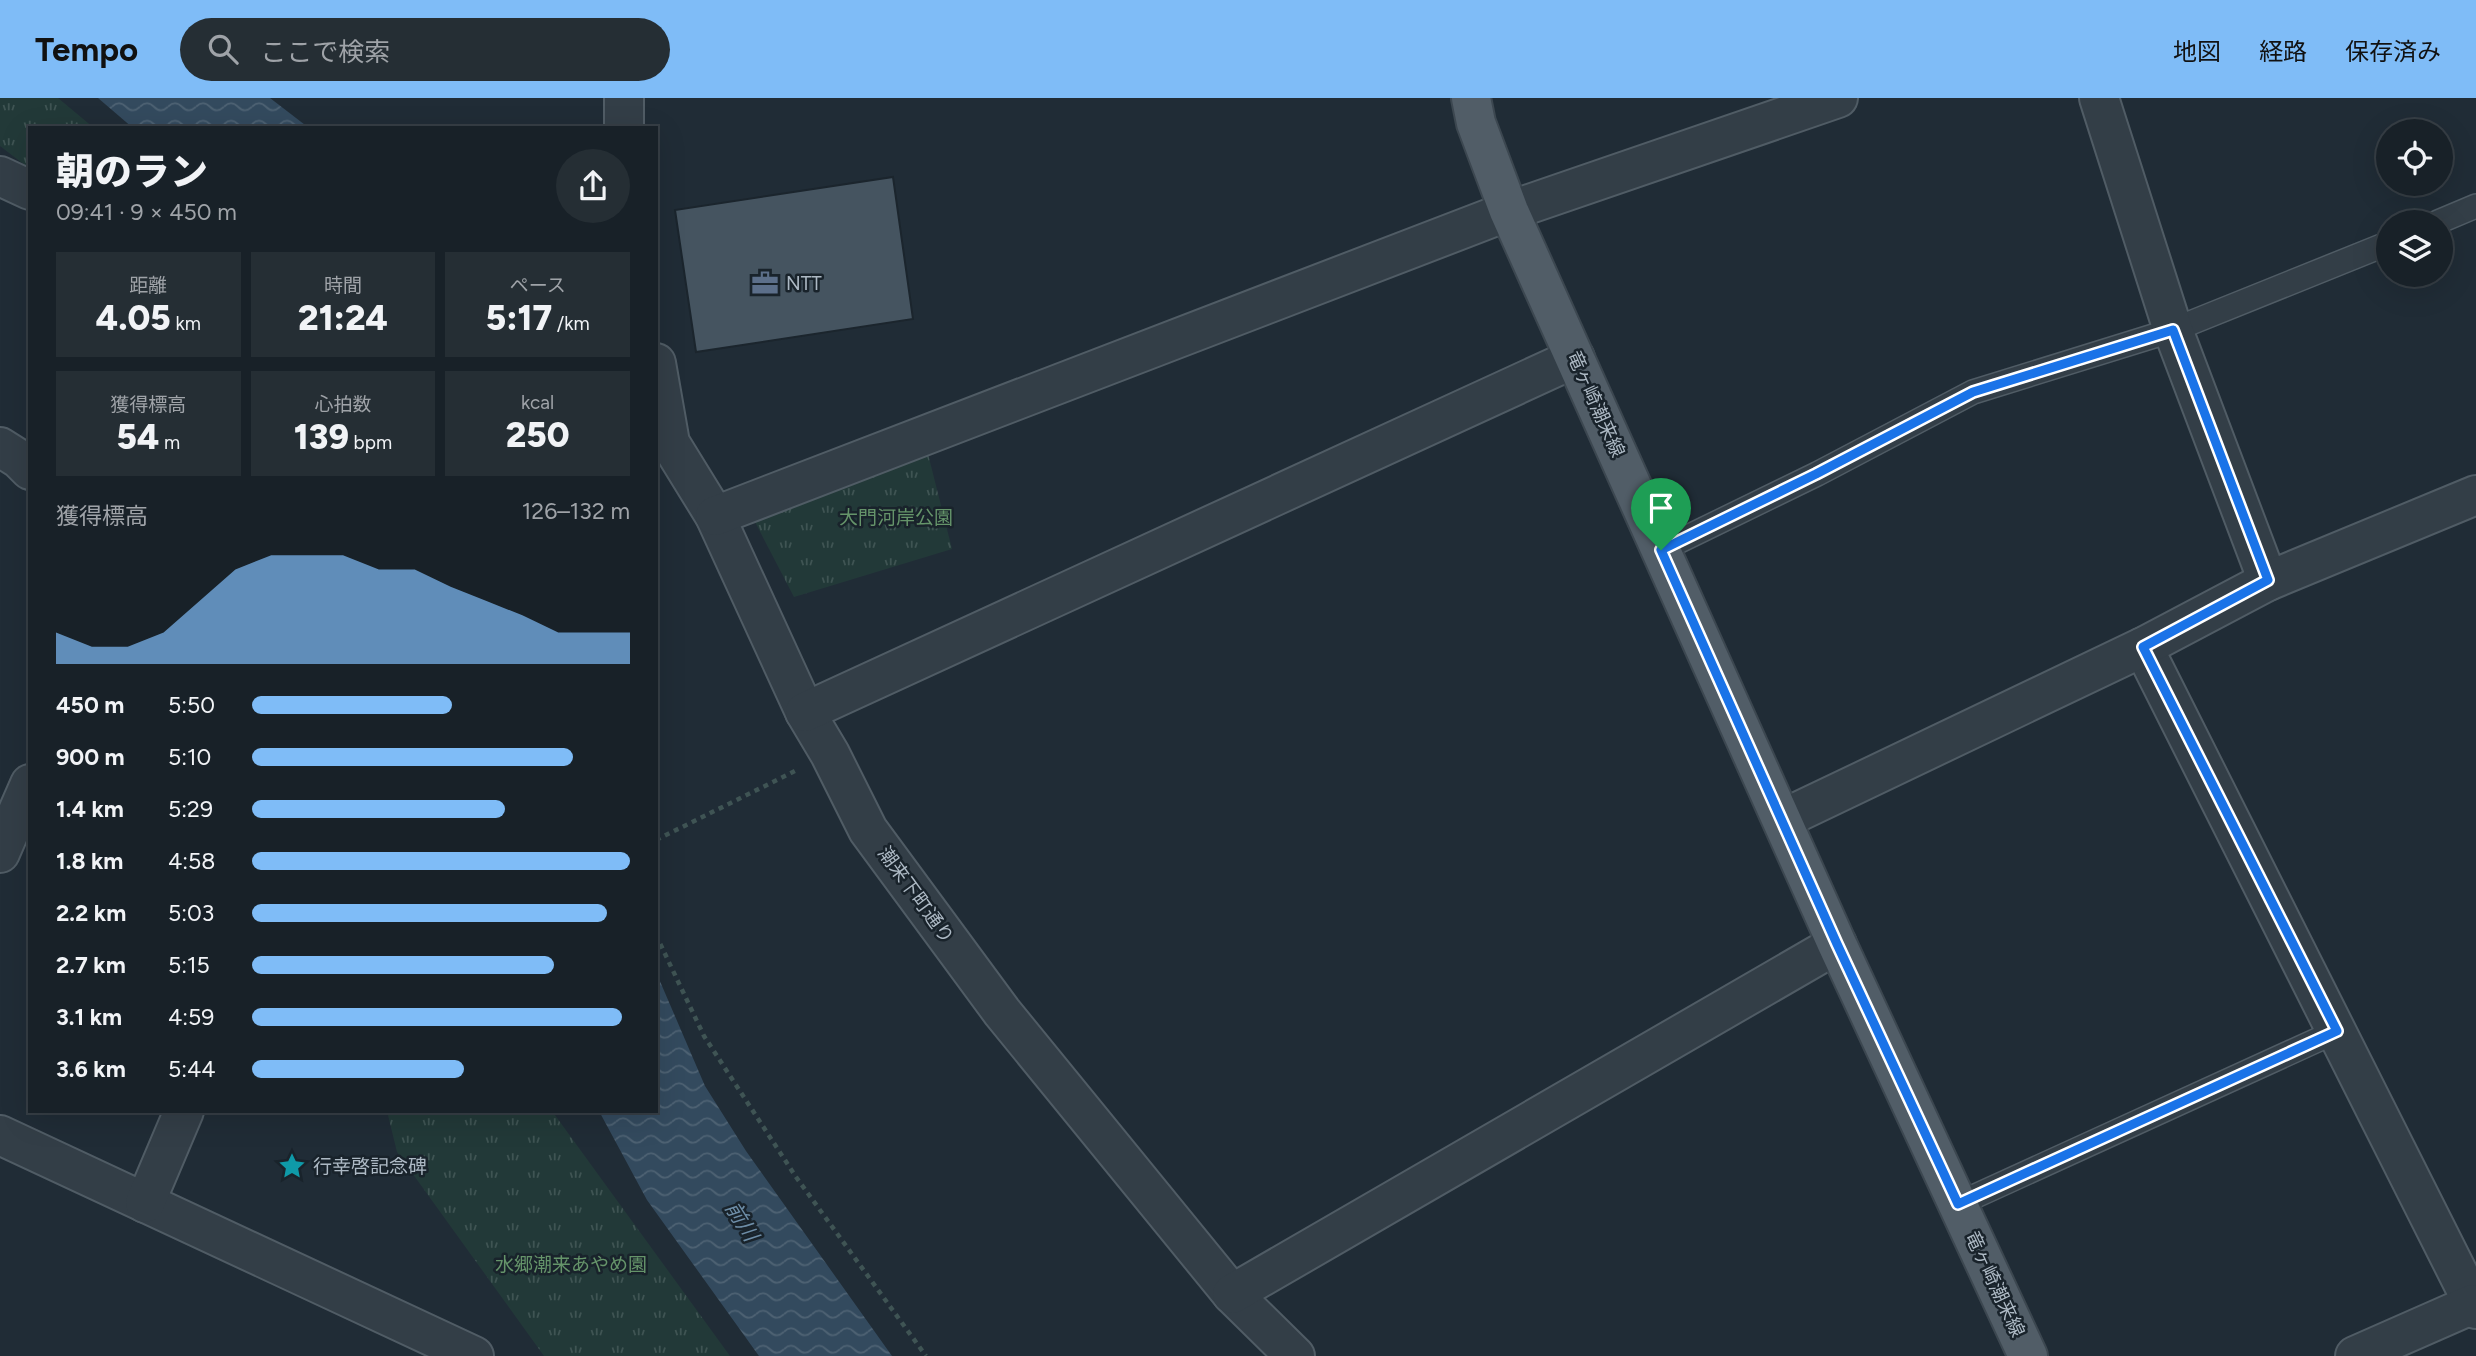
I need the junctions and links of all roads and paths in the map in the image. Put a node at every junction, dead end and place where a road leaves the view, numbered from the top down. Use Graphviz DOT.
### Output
graph roads {
  1 [pos="624,98"];
  2 [pos="1471,98"];
  3 [pos="1838,98"];
  4 [pos="2099,98"];
  5 [pos="624,126"];
  6 [pos="0,176"];
  7 [pos="28,189"];
  8 [pos="2476,206"];
  9 [pos="1508,211"];
  10 [pos="2453,216"];
  11 [pos="2376,248"];
  12 [pos="2173,330"];
  13 [pos="1574,358"];
  14 [pos="658,374"];
  15 [pos="0,447"];
  16 [pos="28,468"];
  17 [pos="2476,495"];
  18 [pos="715,516"];
  19 [pos="1661,550"];
  20 [pos="2268,580"];
  21 [pos="2143,647"];
  22 [pos="805,712"];
  23 [pos="830,754"];
  24 [pos="28,789"];
  25 [pos="1783,819"];
  26 [pos="658,839"];
  27 [pos="0,853"];
  28 [pos="658,939"];
  29 [pos="1837,944"];
  30 [pos="2337,1031"];
  31 [pos="183,1113"];
  32 [pos="0,1135"];
  33 [pos="145,1203"];
  34 [pos="1958,1204"];
  35 [pos="1232,1294"];
  36 [pos="2475,1307"];
  37 [pos="474,1356"];
  38 [pos="926,1356"];
  39 [pos="1295,1356"];
  40 [pos="2028,1356"];
  41 [pos="2355,1356"];
  1 -- 5 [label="street"];
  2 -- 9 [label="main road, 竜ヶ崎潮来線"];
  3 -- 9 [label="street"];
  4 -- 12 [label="street"];
  6 -- 7 [label="street"];
  8 -- 10 [label="lane"];
  9 -- 13 [label="main road, 竜ヶ崎潮来線"];
  9 -- 18 [label="street"];
  11 -- 12 [label="lane"];
  12 -- 19 [label="lane"];
  12 -- 20 [label="street"];
  13 -- 19 [label="main road, 竜ヶ崎潮来線"];
  13 -- 22 [label="street"];
  14 -- 18 [label="street, 潮来下町通り"];
  15 -- 16 [label="street"];
  17 -- 20 [label="street"];
  18 -- 22 [label="street, 潮来下町通り"];
  19 -- 25 [label="main road, 竜ヶ崎潮来線"];
  20 -- 21 [label="street"];
  21 -- 25 [label="street"];
  21 -- 30 [label="street"];
  22 -- 23 [label="street, 潮来下町通り"];
  23 -- 26 [label="path"];
  23 -- 35 [label="street, 潮来下町通り"];
  24 -- 27 [label="street"];
  25 -- 29 [label="main road, 竜ヶ崎潮来線"];
  28 -- 38 [label="path"];
  29 -- 34 [label="main road, 竜ヶ崎潮来線"];
  29 -- 35 [label="street"];
  30 -- 34 [label="lane"];
  30 -- 36 [label="street"];
  31 -- 33 [label="street"];
  32 -- 33 [label="street"];
  33 -- 37 [label="street"];
  34 -- 40 [label="main road, 竜ヶ崎潮来線"];
  35 -- 39 [label="street, 潮来下町通り"];
  36 -- 41 [label="street"];
}
